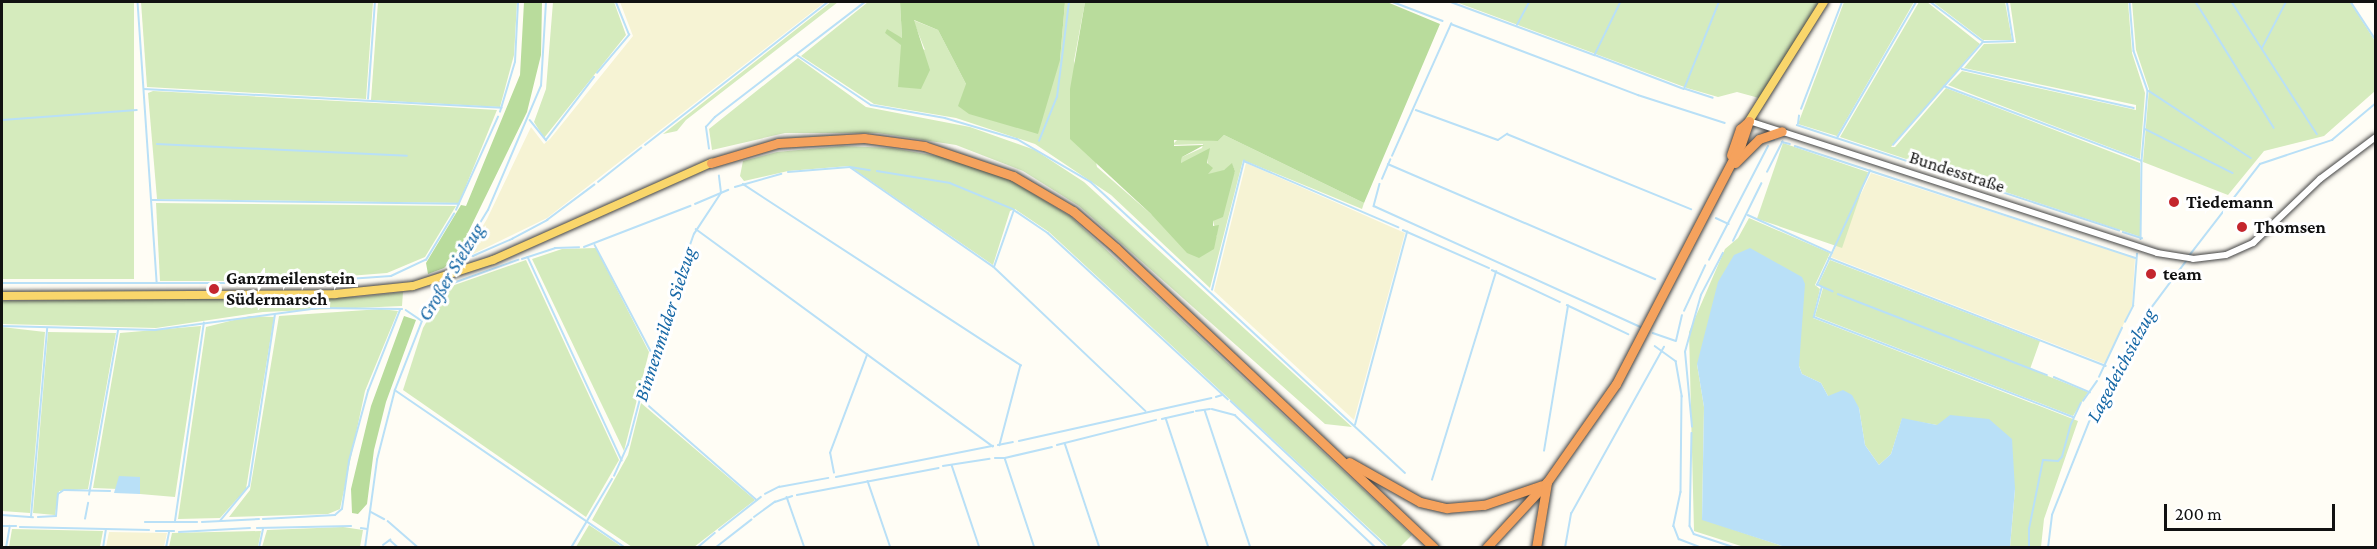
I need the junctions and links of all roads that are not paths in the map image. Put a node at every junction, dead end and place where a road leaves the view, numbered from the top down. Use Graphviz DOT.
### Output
graph roads {
  1 [pos="1824,2"];
  2 [pos="1749,121"];
  3 [pos="1782,131"];
  4 [pos="2376,137"];
  5 [pos="711,163"];
  6 [pos="1719,184"];
  7 [pos="2,296"];
  8 [pos="1339,456"];
  9 [pos="1547,482"];
  10 [pos="1434,548"];
  11 [pos="1486,548"];
  12 [pos="1536,548"];
  1 -- 2 [label="main road"];
  2 -- 3 [label="street, Bundesstraße"];
  2 -- 6 [label="highway"];
  3 -- 4 [label="street, Bundesstraße"];
  3 -- 6 [label="highway"];
  5 -- 7 [label="main road"];
  5 -- 8 [label="highway"];
  6 -- 9 [label="highway"];
  8 -- 9 [label="highway"];
  8 -- 10 [label="highway"];
  9 -- 11 [label="highway"];
  9 -- 12 [label="highway"];
}
